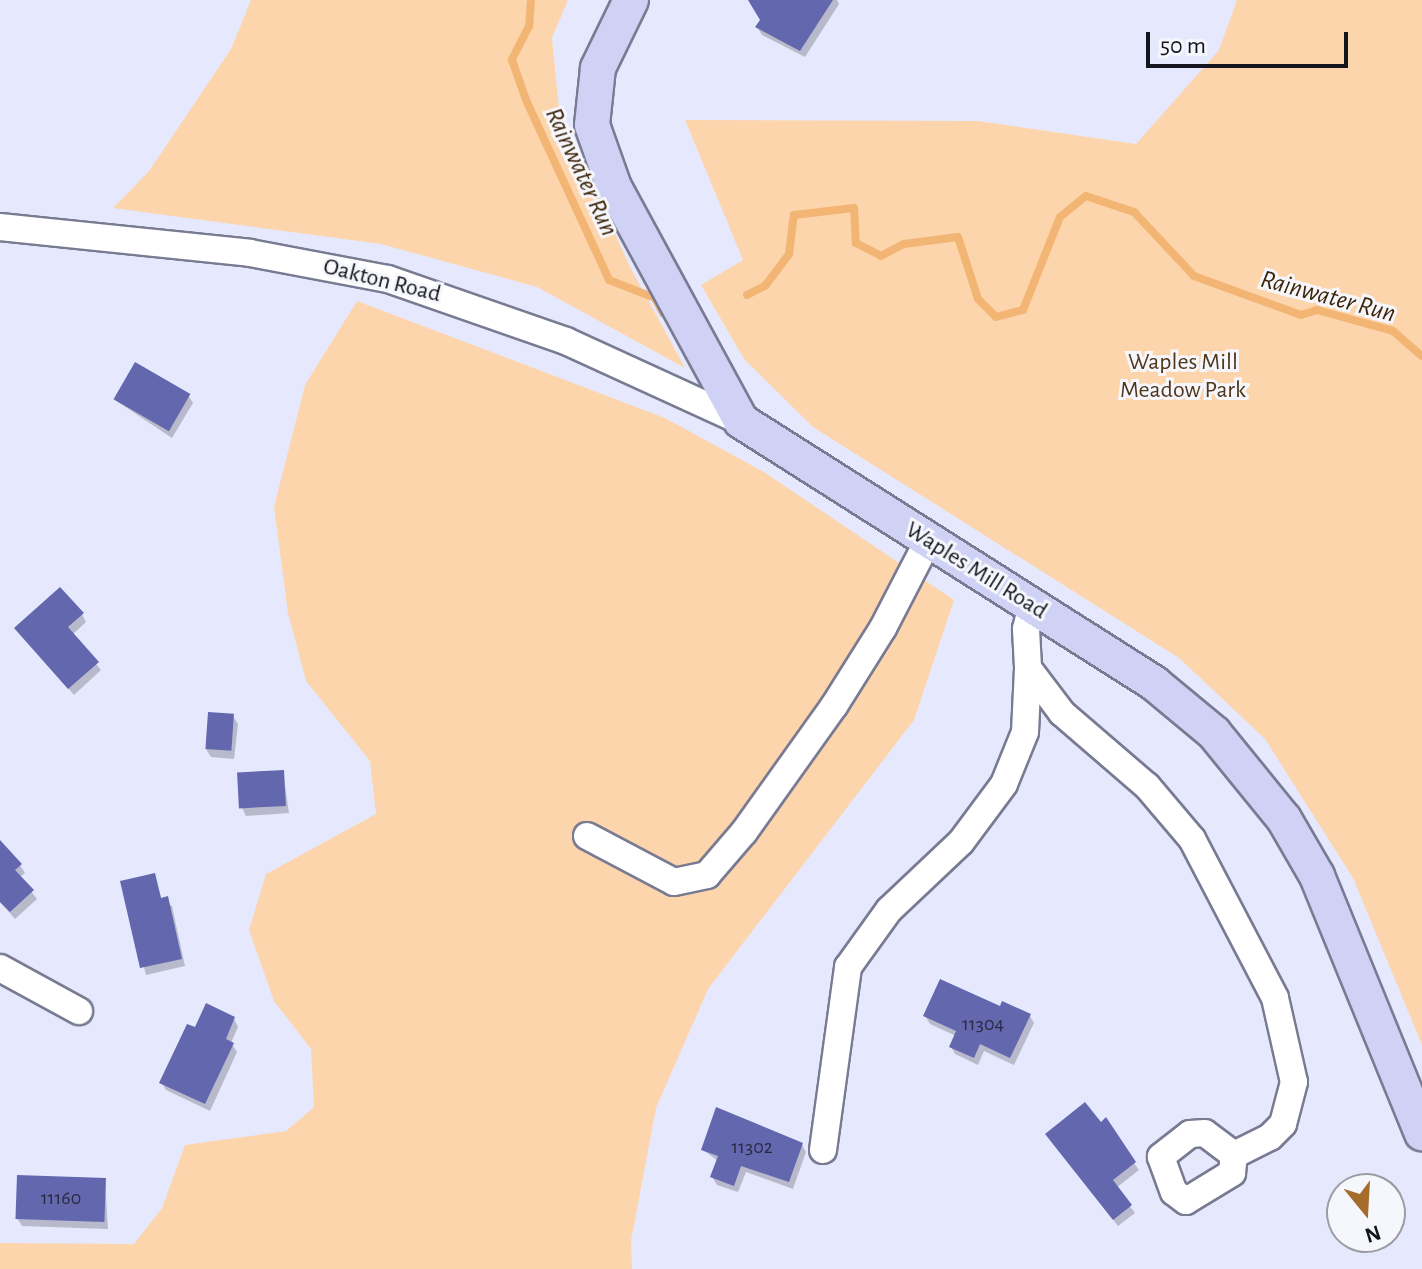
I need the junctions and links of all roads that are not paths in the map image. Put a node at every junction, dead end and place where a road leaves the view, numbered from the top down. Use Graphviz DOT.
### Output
graph roads {
  1 [pos="631,0"];
  2 [pos="0,227"];
  3 [pos="741,421"];
  4 [pos="928,541"];
  5 [pos="1032,605"];
  6 [pos="1028,668"];
  7 [pos="587,836"];
  8 [pos="0,968"];
  9 [pos="79,1011"];
  10 [pos="1422,1133"];
  11 [pos="823,1150"];
  12 [pos="1234,1155"];
  1 -- 3 [label="main road, Waples Mill Road"];
  2 -- 3 [label="street, Oakton Road"];
  3 -- 4 [label="main road, Waples Mill Road"];
  4 -- 5 [label="main road, Waples Mill Road"];
  4 -- 7 [label="street"];
  5 -- 6 [label="street"];
  5 -- 10 [label="main road, Waples Mill Road"];
  6 -- 11 [label="street"];
  6 -- 12 [label="street"];
  8 -- 9 [label="street"];
}
